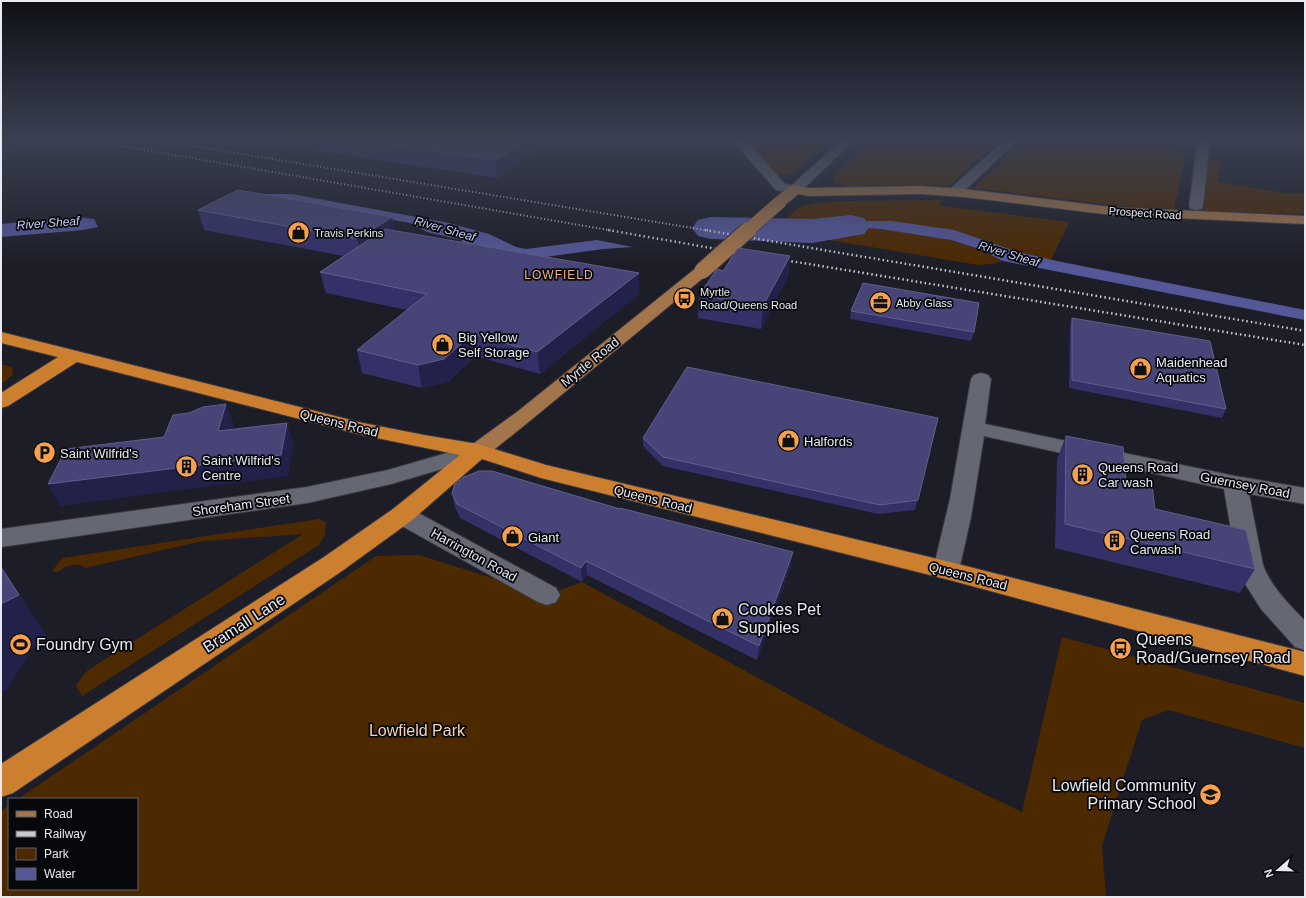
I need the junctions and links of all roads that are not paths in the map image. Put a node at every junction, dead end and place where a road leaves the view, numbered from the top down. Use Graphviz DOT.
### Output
graph roads {
  1 [pos="775,181"];
  2 [pos="805,181"];
  3 [pos="967,181"];
  4 [pos="1199,181"];
  5 [pos="795,190"];
  6 [pos="955,192"];
  7 [pos="1196,206"];
  8 [pos="1305,220"];
  9 [pos="1,337"];
  10 [pos="75,355"];
  11 [pos="981,379"];
  12 [pos="1,402"];
  13 [pos="974,428"];
  14 [pos="478,451"];
  15 [pos="1235,484"];
  16 [pos="1305,496"];
  17 [pos="402,515"];
  18 [pos="1,538"];
  19 [pos="946,570"];
  20 [pos="547,595"];
  21 [pos="1305,639"];
  22 [pos="1305,664"];
  23 [pos="1,782"];
  1 -- 5 [label="street"];
  2 -- 5 [label="street"];
  3 -- 6 [label="street"];
  4 -- 7 [label="street"];
  5 -- 6 [label="main road, Prospect Road"];
  5 -- 14 [label="main road, Myrtle Road, bridge"];
  6 -- 8 [label="main road, Prospect Road"];
  9 -- 10 [label="highway, Queens Road"];
  10 -- 12 [label="highway"];
  10 -- 14 [label="highway, Queens Road"];
  11 -- 13 [label="street"];
  13 -- 15 [label="street, Guernsey Road"];
  13 -- 19 [label="street"];
  14 -- 17 [label="highway, Bramall Lane"];
  14 -- 18 [label="street, Shoreham Street"];
  14 -- 19 [label="highway, Queens Road"];
  15 -- 16 [label="street, Guernsey Road"];
  15 -- 21 [label="street"];
  17 -- 20 [label="street, Harrington Road"];
  17 -- 23 [label="highway, Bramall Lane"];
  19 -- 22 [label="highway, Queens Road"];
}
